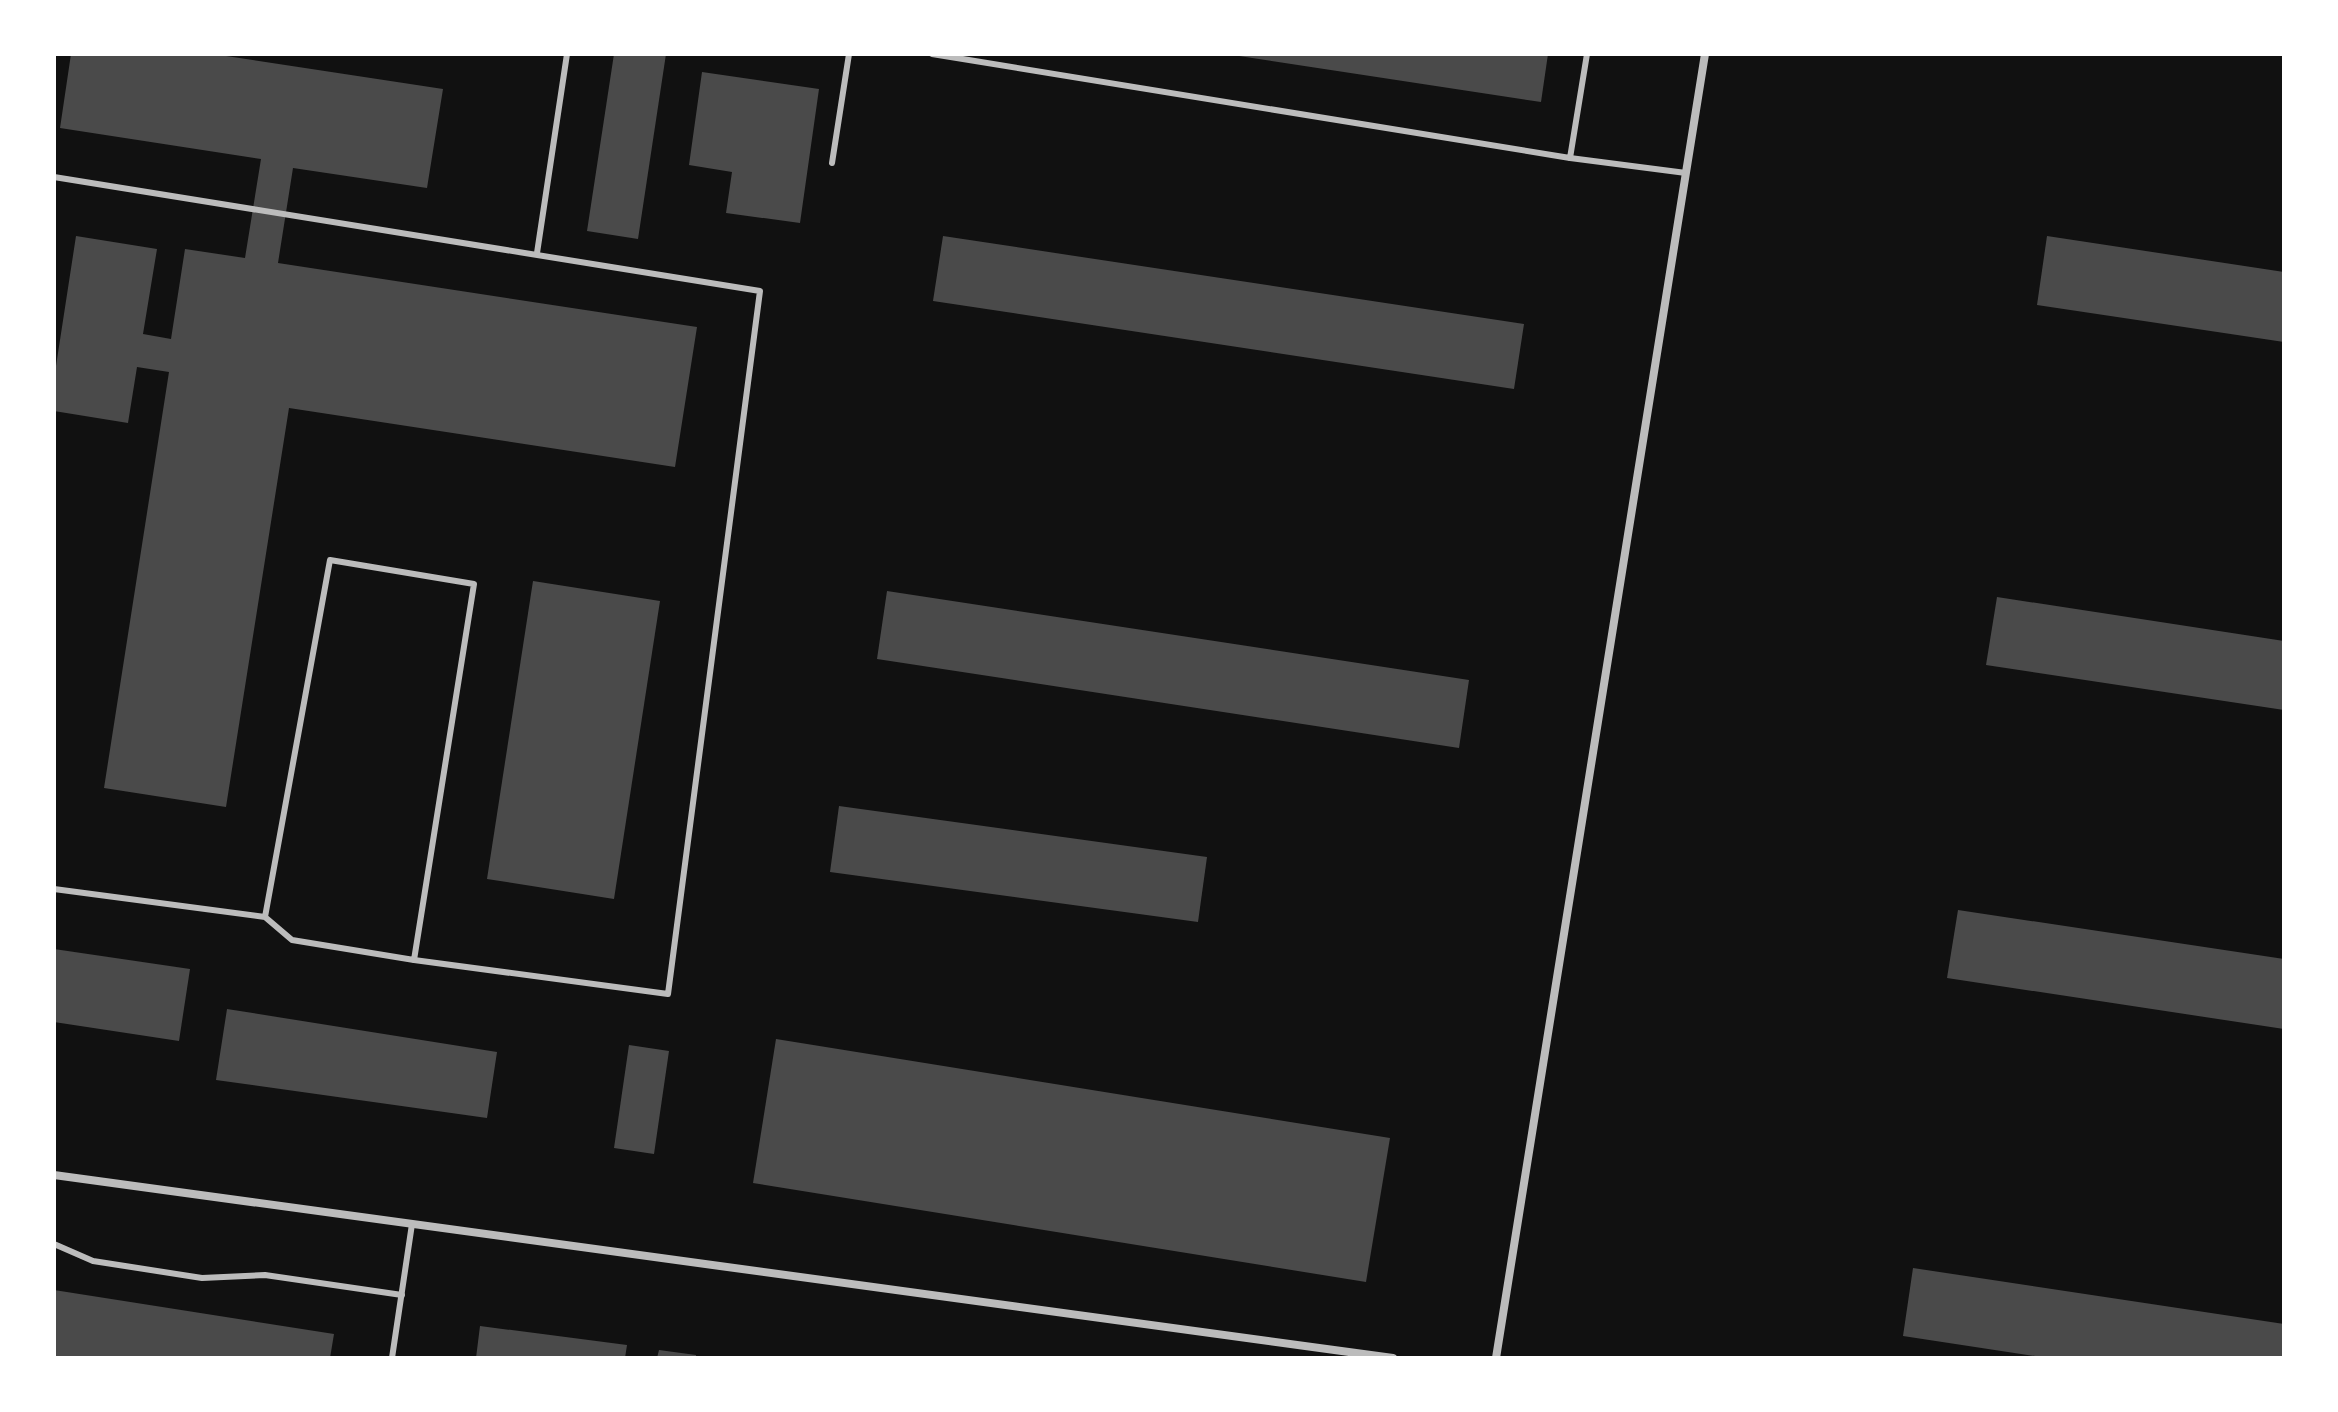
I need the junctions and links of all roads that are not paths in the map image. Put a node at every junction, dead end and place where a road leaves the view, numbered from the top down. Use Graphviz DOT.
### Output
graph roads {
  1 [pos="567,54"];
  2 [pos="849,54"];
  3 [pos="932,54"];
  4 [pos="1587,54"];
  5 [pos="1705,54"];
  6 [pos="1570,158"];
  7 [pos="832,163"];
  8 [pos="1686,173"];
  9 [pos="54,177"];
  10 [pos="537,253"];
  11 [pos="54,889"];
  12 [pos="265,917"];
  13 [pos="414,960"];
  14 [pos="54,1175"];
  15 [pos="412,1224"];
  16 [pos="54,1244"];
  17 [pos="402,1295"];
  18 [pos="392,1358"];
  19 [pos="1393,1358"];
  20 [pos="1496,1358"];
  1 -- 10 [label="lane"];
  2 -- 7 [label="lane"];
  3 -- 6 [label="lane"];
  4 -- 6 [label="lane"];
  5 -- 8 [label="street"];
  6 -- 8 [label="lane"];
  8 -- 20 [label="street"];
  9 -- 10 [label="lane"];
  10 -- 13 [label="lane"];
  11 -- 12 [label="lane"];
  12 -- 13 [label="lane"];
  12 -- 13 [label="lane"];
  14 -- 15 [label="street"];
  15 -- 17 [label="lane"];
  15 -- 19 [label="street"];
  16 -- 17 [label="lane"];
  17 -- 18 [label="lane"];
}
